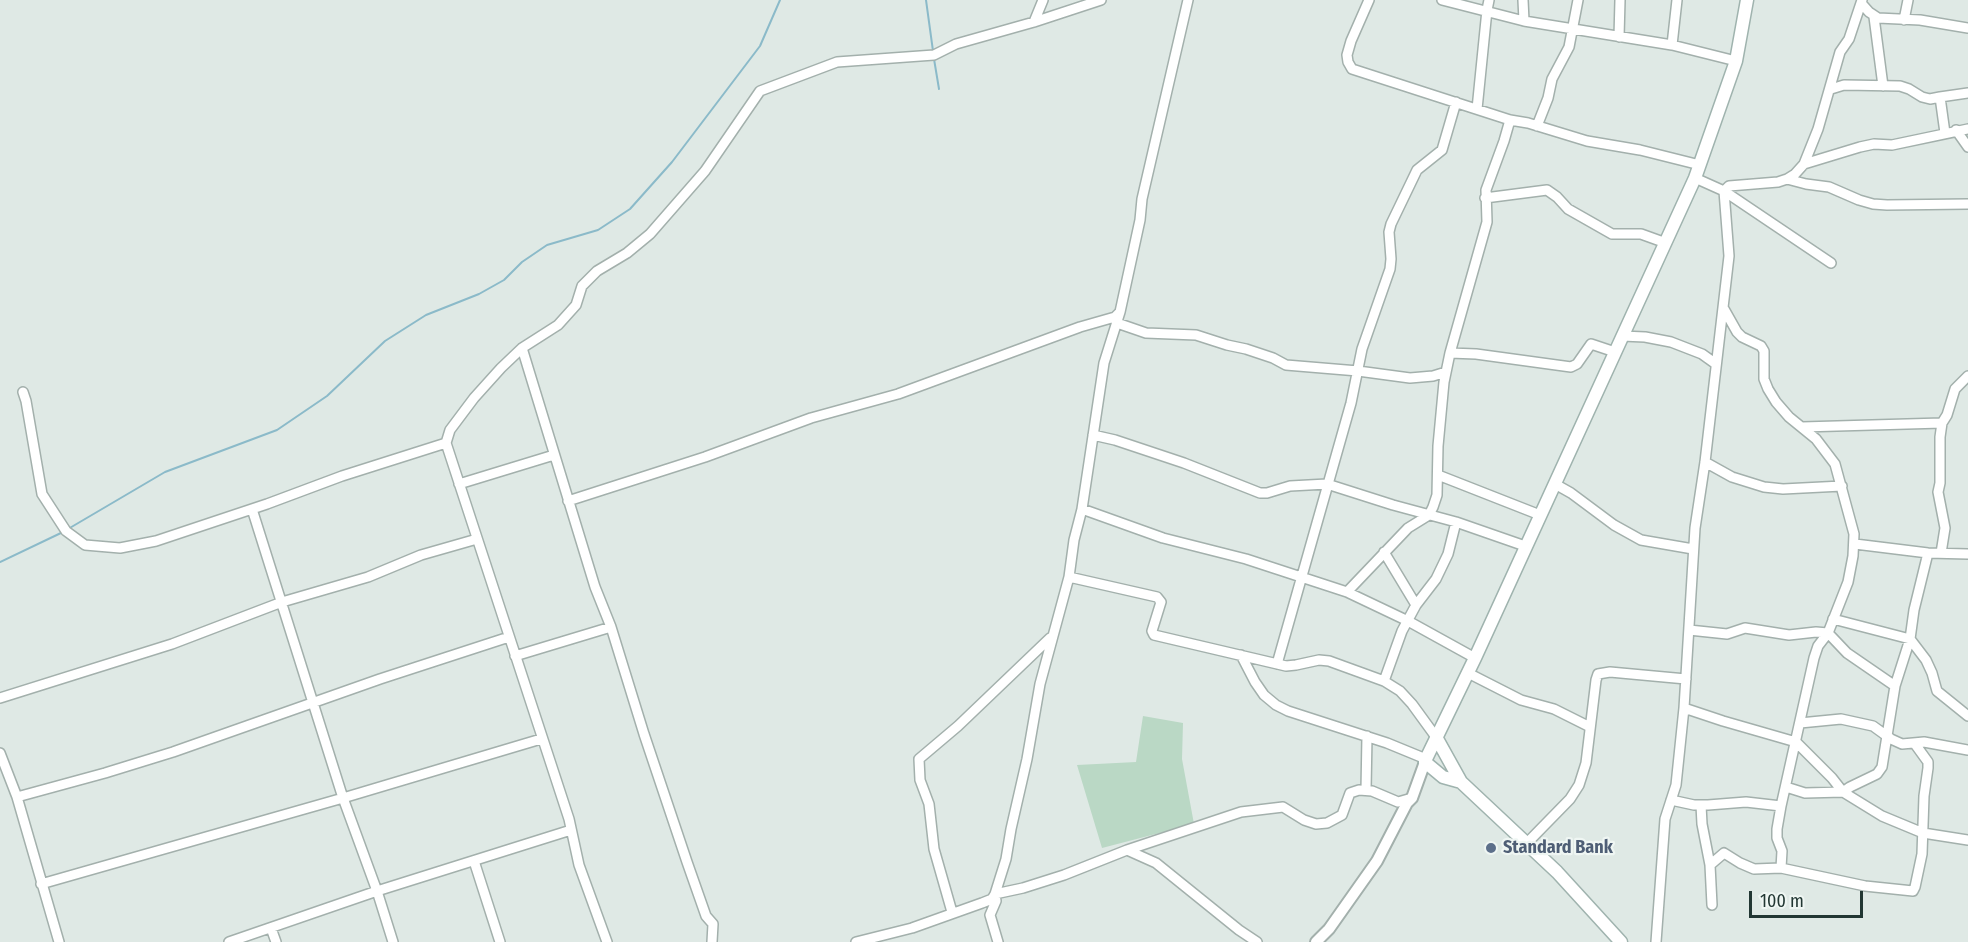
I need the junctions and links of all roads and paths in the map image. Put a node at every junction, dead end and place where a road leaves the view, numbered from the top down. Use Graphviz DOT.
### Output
graph roads {
  1 [pos="1043,0"];
  2 [pos="1101,0"];
  3 [pos="1188,0"];
  4 [pos="1369,0"];
  5 [pos="1442,0"];
  6 [pos="1489,0"];
  7 [pos="1523,0"];
  8 [pos="1578,0"];
  9 [pos="1620,0"];
  10 [pos="1677,0"];
  11 [pos="1747,0"];
  12 [pos="1908,0"];
  13 [pos="1862,2"];
  14 [pos="1486,10"];
  15 [pos="1874,17"];
  16 [pos="1904,20"];
  17 [pos="1524,21"];
  18 [pos="1034,22"];
  19 [pos="1968,28"];
  20 [pos="1572,30"];
  21 [pos="1619,37"];
  22 [pos="1672,45"];
  23 [pos="1736,61"];
  24 [pos="1883,86"];
  25 [pos="1831,88"];
  26 [pos="1968,93"];
  27 [pos="1940,98"];
  28 [pos="1456,102"];
  29 [pos="1477,110"];
  30 [pos="1510,120"];
  31 [pos="1537,126"];
  32 [pos="1968,129"];
  33 [pos="1956,130"];
  34 [pos="1945,133"];
  35 [pos="1968,147"];
  36 [pos="1804,164"];
  37 [pos="1700,165"];
  38 [pos="1695,178"];
  39 [pos="1787,179"];
  40 [pos="1724,191"];
  41 [pos="1485,198"];
  42 [pos="1968,204"];
  43 [pos="1666,243"];
  44 [pos="1831,263"];
  45 [pos="1724,308"];
  46 [pos="1120,312"];
  47 [pos="1117,322"];
  48 [pos="1622,336"];
  49 [pos="522,348"];
  50 [pos="1615,352"];
  51 [pos="1450,353"];
  52 [pos="1716,364"];
  53 [pos="1358,370"];
  54 [pos="1446,372"];
  55 [pos="1968,376"];
  56 [pos="23,392"];
  57 [pos="1942,423"];
  58 [pos="1802,427"];
  59 [pos="1093,435"];
  60 [pos="446,443"];
  61 [pos="554,455"];
  62 [pos="1705,462"];
  63 [pos="1438,475"];
  64 [pos="459,484"];
  65 [pos="1327,484"];
  66 [pos="1555,484"];
  67 [pos="1842,486"];
  68 [pos="568,501"];
  69 [pos="252,509"];
  70 [pos="1082,510"];
  71 [pos="1429,515"];
  72 [pos="1540,515"];
  73 [pos="1456,522"];
  74 [pos="477,539"];
  75 [pos="1855,544"];
  76 [pos="1525,546"];
  77 [pos="1694,549"];
  78 [pos="1384,552"];
  79 [pos="1928,553"];
  80 [pos="1941,553"];
  81 [pos="1968,554"];
  82 [pos="1069,577"];
  83 [pos="1300,577"];
  84 [pos="1347,592"];
  85 [pos="282,602"];
  86 [pos="1416,605"];
  87 [pos="1833,619"];
  88 [pos="1408,621"];
  89 [pos="611,627"];
  90 [pos="1689,630"];
  91 [pos="1828,633"];
  92 [pos="509,637"];
  93 [pos="1051,638"];
  94 [pos="1910,639"];
  95 [pos="1241,655"];
  96 [pos="515,656"];
  97 [pos="1475,658"];
  98 [pos="1277,664"];
  99 [pos="1468,673"];
  100 [pos="1686,680"];
  101 [pos="1384,681"];
  102 [pos="1895,686"];
  103 [pos="0,698"];
  104 [pos="314,702"];
  105 [pos="1684,708"];
  106 [pos="1968,716"];
  107 [pos="1800,723"];
  108 [pos="1590,727"];
  109 [pos="1886,735"];
  110 [pos="1367,736"];
  111 [pos="1436,737"];
  112 [pos="541,739"];
  113 [pos="1796,742"];
  114 [pos="1915,744"];
  115 [pos="1968,750"];
  116 [pos="0,753"];
  117 [pos="1425,760"];
  118 [pos="1461,782"];
  119 [pos="1786,787"];
  120 [pos="1366,790"];
  121 [pos="1843,792"];
  122 [pos="17,797"];
  123 [pos="343,798"];
  124 [pos="1412,798"];
  125 [pos="1671,800"];
  126 [pos="1701,805"];
  127 [pos="1781,807"];
  128 [pos="571,830"];
  129 [pos="1923,833"];
  130 [pos="1968,840"];
  131 [pos="1527,843"];
  132 [pos="1127,850"];
  133 [pos="474,861"];
  134 [pos="1710,865"];
  135 [pos="1781,868"];
  136 [pos="41,884"];
  137 [pos="377,891"];
  138 [pos="995,894"];
  139 [pos="1712,905"];
  140 [pos="952,912"];
  141 [pos="272,928"];
  142 [pos="59,942"];
  143 [pos="229,942"];
  144 [pos="276,942"];
  145 [pos="393,942"];
  146 [pos="500,942"];
  147 [pos="606,942"];
  148 [pos="712,942"];
  149 [pos="856,942"];
  150 [pos="999,942"];
  151 [pos="1257,942"];
  152 [pos="1316,942"];
  153 [pos="1621,942"];
  154 [pos="1656,942"];
  1 -- 18 [label="street"];
  2 -- 18 [label="street"];
  3 -- 46 [label="street"];
  4 -- 28 [label="street"];
  5 -- 14 [label="street"];
  6 -- 14 [label="street"];
  7 -- 17 [label="street"];
  8 -- 20 [label="street"];
  9 -- 21 [label="street"];
  10 -- 22 [label="street"];
  11 -- 23 [label="main road"];
  12 -- 16 [label="street"];
  13 -- 15 [label="street"];
  13 -- 25 [label="street"];
  14 -- 17 [label="street"];
  14 -- 29 [label="street"];
  15 -- 16 [label="street"];
  15 -- 24 [label="street"];
  16 -- 19 [label="street"];
  17 -- 20 [label="street"];
  18 -- 49 [label="street"];
  20 -- 21 [label="street"];
  20 -- 31 [label="street"];
  21 -- 22 [label="street"];
  22 -- 23 [label="street"];
  23 -- 37 [label="main road"];
  24 -- 25 [label="street"];
  24 -- 27 [label="street"];
  25 -- 36 [label="street"];
  26 -- 27 [label="street"];
  27 -- 34 [label="street"];
  28 -- 29 [label="street"];
  28 -- 53 [label="street"];
  29 -- 30 [label="street"];
  30 -- 31 [label="street"];
  30 -- 41 [label="street"];
  31 -- 37 [label="street"];
  32 -- 33 [label="street"];
  33 -- 34 [label="street"];
  33 -- 35 [label="street"];
  34 -- 36 [label="street"];
  36 -- 39 [label="street"];
  37 -- 38 [label="main road"];
  38 -- 40 [label="street"];
  38 -- 43 [label="main road"];
  39 -- 40 [label="street"];
  39 -- 42 [label="street"];
  40 -- 44 [label="street"];
  40 -- 45 [label="street"];
  41 -- 43 [label="street"];
  41 -- 51 [label="street"];
  43 -- 48 [label="main road"];
  45 -- 52 [label="street"];
  45 -- 58 [label="street"];
  46 -- 47 [label="street"];
  46 -- 68 [label="street"];
  47 -- 53 [label="street"];
  47 -- 59 [label="street"];
  48 -- 50 [label="main road"];
  48 -- 52 [label="street"];
  49 -- 60 [label="street"];
  49 -- 61 [label="street"];
  50 -- 51 [label="street"];
  50 -- 66 [label="main road"];
  51 -- 54 [label="street"];
  52 -- 62 [label="street"];
  53 -- 54 [label="street"];
  53 -- 65 [label="street"];
  54 -- 63 [label="street"];
  55 -- 57 [label="street"];
  56 -- 69 [label="street"];
  57 -- 58 [label="street"];
  57 -- 80 [label="street"];
  58 -- 67 [label="street"];
  59 -- 65 [label="street"];
  59 -- 70 [label="street"];
  60 -- 64 [label="street"];
  60 -- 69 [label="street"];
  61 -- 64 [label="street"];
  61 -- 68 [label="street"];
  62 -- 67 [label="street"];
  62 -- 77 [label="street"];
  63 -- 71 [label="street"];
  63 -- 72 [label="street"];
  64 -- 74 [label="street"];
  65 -- 71 [label="street"];
  65 -- 83 [label="street"];
  66 -- 72 [label="main road"];
  66 -- 77 [label="street"];
  67 -- 75 [label="street"];
  68 -- 89 [label="street"];
  69 -- 85 [label="street"];
  70 -- 82 [label="street"];
  70 -- 83 [label="street"];
  71 -- 73 [label="street"];
  71 -- 78 [label="street"];
  72 -- 76 [label="main road"];
  73 -- 76 [label="street"];
  73 -- 86 [label="street"];
  74 -- 85 [label="street"];
  74 -- 92 [label="street"];
  75 -- 79 [label="street"];
  75 -- 87 [label="street"];
  76 -- 97 [label="main road"];
  77 -- 90 [label="street"];
  78 -- 84 [label="street"];
  78 -- 86 [label="street"];
  79 -- 80 [label="street"];
  79 -- 94 [label="street"];
  80 -- 81 [label="street"];
  82 -- 93 [label="street"];
  82 -- 95 [label="street"];
  83 -- 84 [label="street"];
  83 -- 98 [label="street"];
  84 -- 88 [label="street"];
  85 -- 103 [label="street"];
  85 -- 104 [label="street"];
  86 -- 88 [label="street"];
  87 -- 91 [label="street"];
  87 -- 94 [label="street"];
  88 -- 97 [label="street"];
  88 -- 101 [label="street"];
  89 -- 96 [label="street"];
  89 -- 148 [label="street"];
  90 -- 91 [label="street"];
  90 -- 100 [label="street"];
  91 -- 102 [label="street"];
  91 -- 107 [label="street"];
  92 -- 96 [label="street"];
  92 -- 104 [label="street"];
  93 -- 138 [label="street"];
  93 -- 140 [label="street"];
  94 -- 102 [label="street"];
  94 -- 106 [label="street"];
  95 -- 98 [label="street"];
  95 -- 110 [label="street"];
  96 -- 112 [label="street"];
  97 -- 99 [label="main road"];
  98 -- 101 [label="street"];
  99 -- 108 [label="street"];
  99 -- 111 [label="main road"];
  100 -- 105 [label="street"];
  100 -- 108 [label="street"];
  101 -- 111 [label="street"];
  102 -- 109 [label="street"];
  104 -- 122 [label="street"];
  104 -- 123 [label="street"];
  105 -- 113 [label="street"];
  105 -- 125 [label="street"];
  107 -- 109 [label="street"];
  107 -- 113 [label="street"];
  108 -- 131 [label="street"];
  109 -- 114 [label="street"];
  109 -- 121 [label="street"];
  110 -- 117 [label="street"];
  110 -- 120 [label="street"];
  111 -- 117 [label="main road"];
  111 -- 118 [label="main road"];
  112 -- 123 [label="street"];
  112 -- 128 [label="street"];
  113 -- 119 [label="street"];
  113 -- 121 [label="street"];
  114 -- 115 [label="street"];
  114 -- 129 [label="street"];
  116 -- 122 [label="street"];
  117 -- 118 [label="main road"];
  117 -- 124 [label="street"];
  118 -- 131 [label="main road"];
  119 -- 121 [label="street"];
  119 -- 127 [label="street"];
  120 -- 124 [label="street"];
  120 -- 132 [label="street"];
  121 -- 129 [label="street"];
  122 -- 136 [label="street"];
  123 -- 136 [label="street"];
  123 -- 137 [label="street"];
  124 -- 152 [label="street"];
  125 -- 126 [label="street"];
  125 -- 154 [label="street"];
  126 -- 127 [label="street"];
  126 -- 134 [label="street"];
  127 -- 135 [label="street"];
  128 -- 133 [label="street"];
  128 -- 147 [label="street"];
  129 -- 130 [label="street"];
  129 -- 135 [label="street"];
  131 -- 153 [label="main road"];
  132 -- 138 [label="street"];
  132 -- 151 [label="street"];
  133 -- 137 [label="street"];
  133 -- 146 [label="street"];
  134 -- 135 [label="street"];
  134 -- 139 [label="street"];
  136 -- 142 [label="street"];
  137 -- 141 [label="street"];
  137 -- 145 [label="street"];
  138 -- 140 [label="street"];
  138 -- 150 [label="street"];
  140 -- 149 [label="street"];
  141 -- 143 [label="street"];
  141 -- 144 [label="street"];
}
